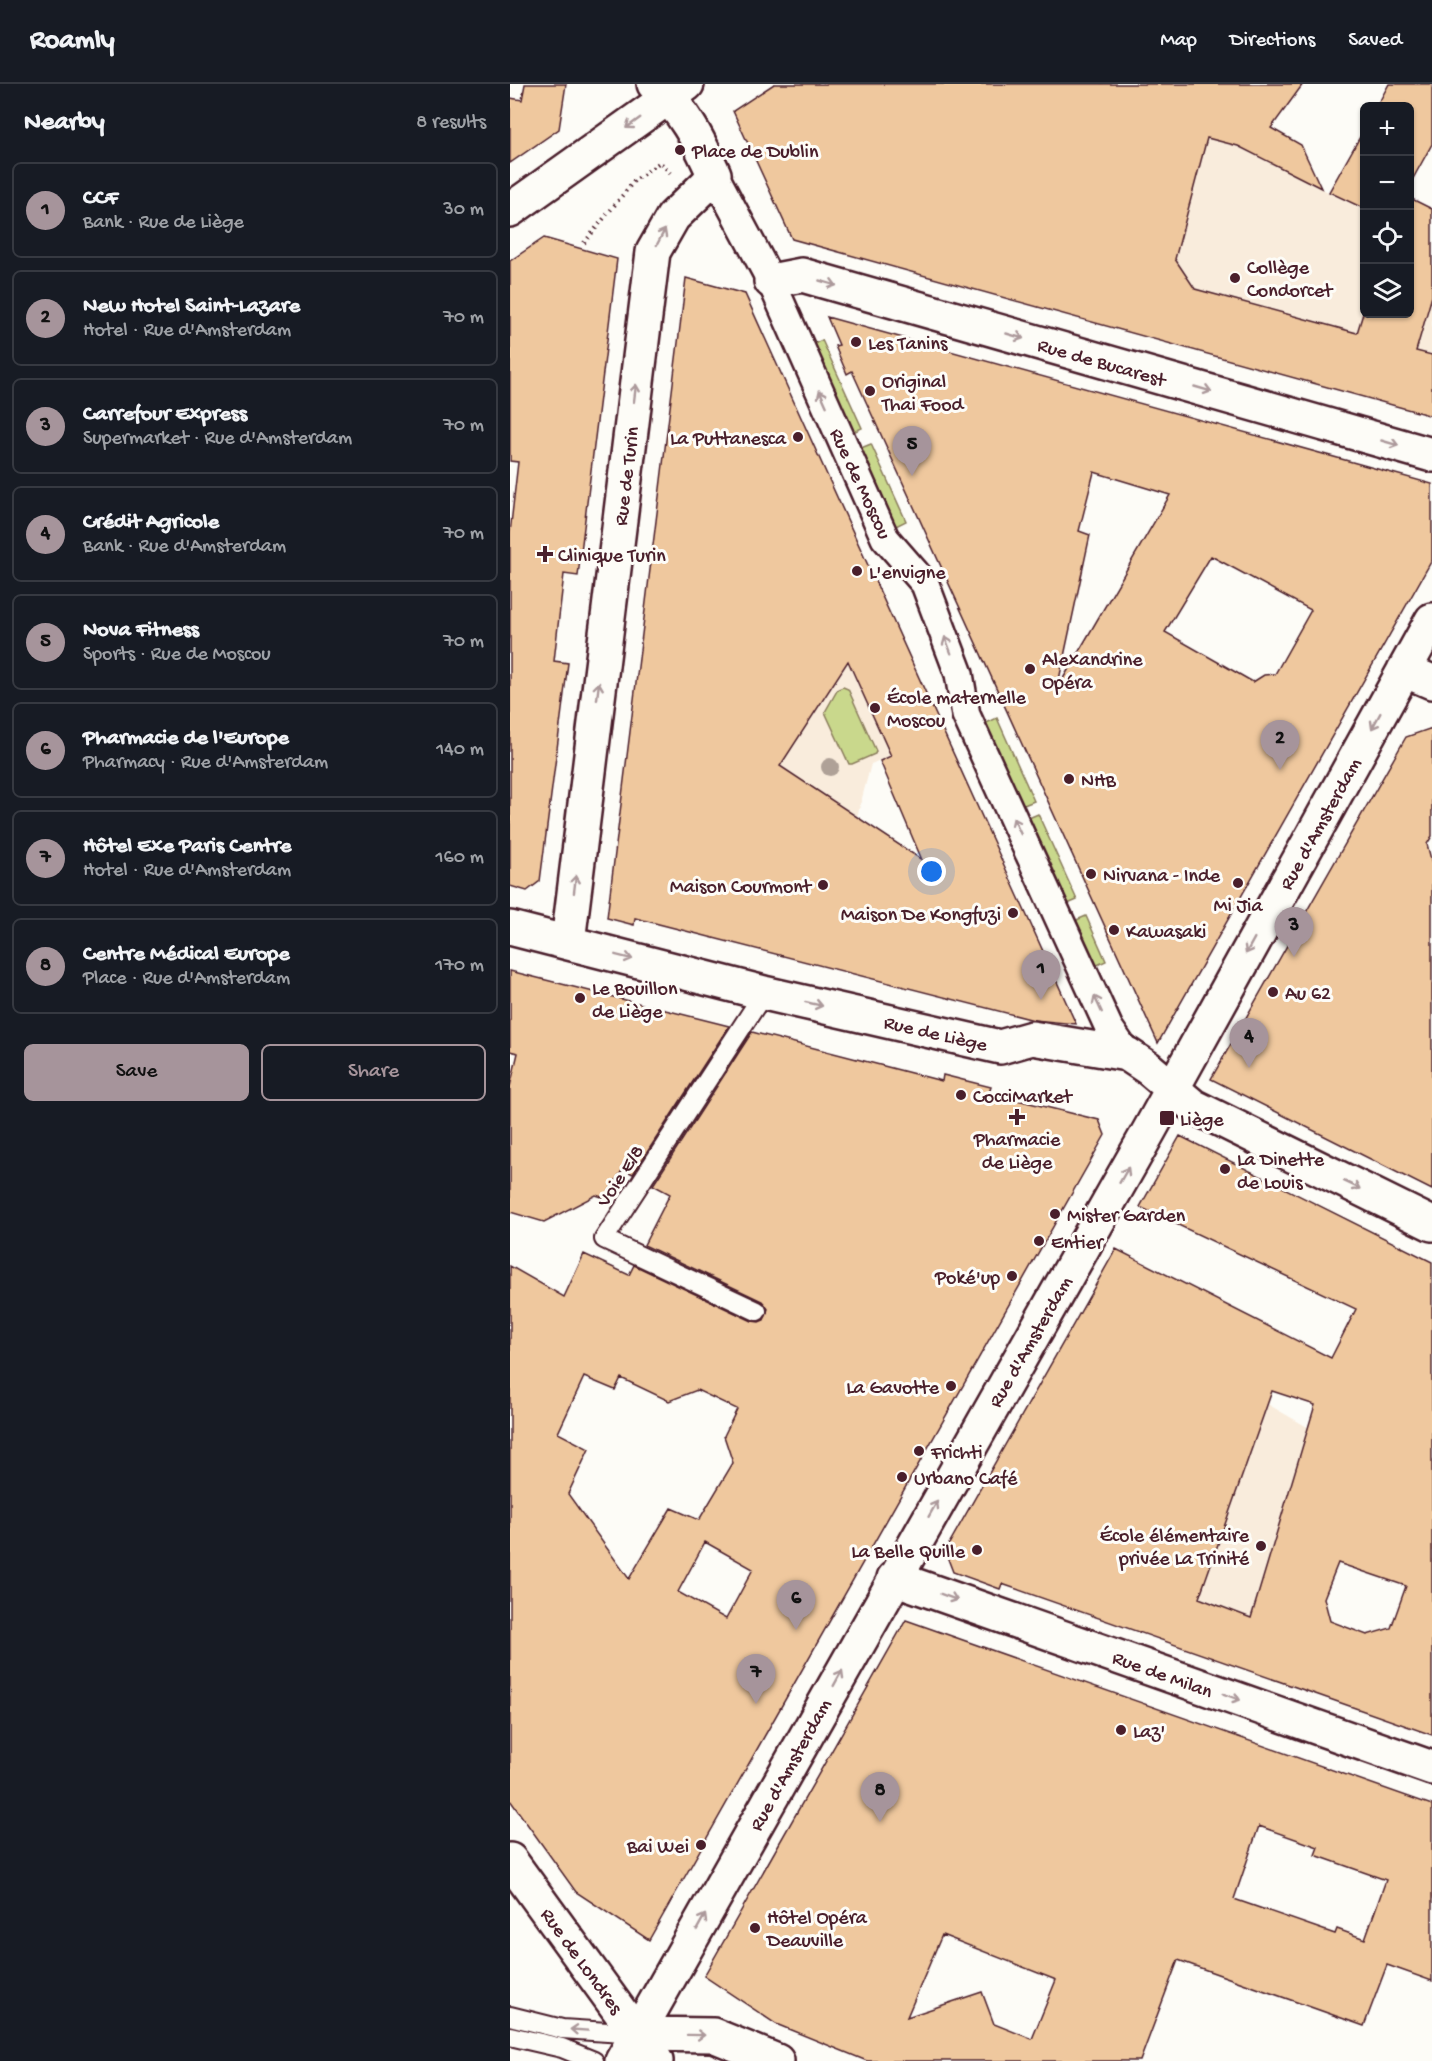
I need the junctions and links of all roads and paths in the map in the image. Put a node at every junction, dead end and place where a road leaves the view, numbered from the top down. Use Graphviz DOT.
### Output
graph roads {
  1 [pos="669,87"];
  2 [pos="714,174"];
  3 [pos="672,176"];
  4 [pos="510,210"];
  5 [pos="584,243"];
  6 [pos="771,281"];
  7 [pos="1432,455"];
  8 [pos="1432,620"];
  9 [pos="1418,676"];
  10 [pos="510,928"];
  11 [pos="568,942"];
  12 [pos="764,993"];
  13 [pos="1127,1054"];
  14 [pos="1173,1087"];
  15 [pos="1432,1224"];
  16 [pos="757,1311"];
  17 [pos="894,1578"];
  18 [pos="1432,1768"];
  19 [pos="510,1860"];
  20 [pos="510,2016"];
  21 [pos="510,2036"];
  22 [pos="630,2047"];
  23 [pos="594,2061"];
  24 [pos="656,2061"];
  25 [pos="777,2061"];
  1 -- 2 [label="street, Rue de Moscou"];
  1 -- 4 [label="street, one-way"];
  2 -- 6 [label="street, Rue de Moscou"];
  11 -- 2 [label="street, Rue de Turin, one-way"];
  3 -- 5 [label="path"];
  6 -- 7 [label="street, Rue de Bucarest, one-way"];
  13 -- 6 [label="street, Rue de Moscou, one-way"];
  8 -- 9 [label="street, Rue d'Amsterdam"];
  9 -- 14 [label="street, Rue d'Amsterdam, one-way"];
  10 -- 11 [label="street, Rue de Liège"];
  11 -- 12 [label="street, Rue de Liège, one-way"];
  12 -- 13 [label="street, Rue de Liège, one-way"];
  12 -- 16 [label="lane, Voie E/8"];
  13 -- 14 [label="street, Rue de Liège"];
  14 -- 15 [label="street, Rue de Liège, one-way"];
  17 -- 14 [label="street, Rue d'Amsterdam, one-way"];
  17 -- 18 [label="street, Rue de Milan, one-way"];
  22 -- 17 [label="street, Rue d'Amsterdam, one-way"];
  19 -- 22 [label="street, Rue de Londres"];
  22 -- 20 [label="lane, one-way"];
  21 -- 23 [label="lane"];
  22 -- 24 [label="street, Rue de Londres"];
  22 -- 25 [label="street, one-way"];
}
